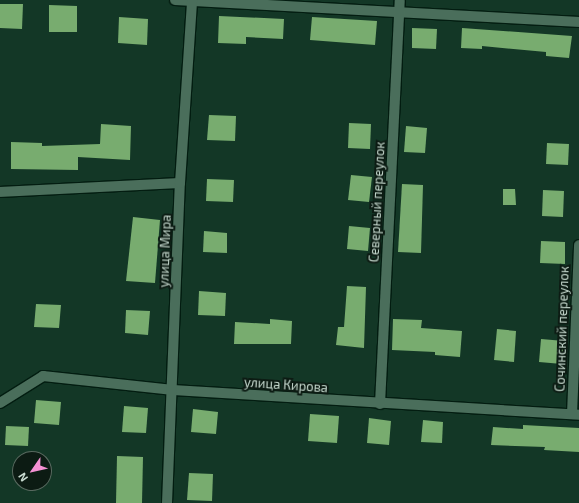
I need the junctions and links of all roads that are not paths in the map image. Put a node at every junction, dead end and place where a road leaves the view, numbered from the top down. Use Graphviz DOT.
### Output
graph roads {
  1 [pos="175,0"];
  2 [pos="192,0"];
  3 [pos="400,0"];
  4 [pos="400,12"];
  5 [pos="579,22"];
  6 [pos="180,183"];
  7 [pos="0,192"];
  8 [pos="579,245"];
  9 [pos="173,390"];
  10 [pos="0,403"];
  11 [pos="380,404"];
  12 [pos="576,415"];
  13 [pos="167,503"];
  1 -- 2 [label="street"];
  2 -- 4 [label="street"];
  2 -- 6 [label="street, улица Мира"];
  3 -- 4 [label="street, Северный переулок"];
  4 -- 5 [label="street"];
  4 -- 11 [label="street, Северный переулок"];
  6 -- 7 [label="street"];
  6 -- 9 [label="street, улица Мира"];
  8 -- 12 [label="street, Сочинский переулок"];
  9 -- 10 [label="street, улица Кирова"];
  9 -- 11 [label="street, улица Кирова"];
  9 -- 13 [label="street, улица Мира"];
  11 -- 12 [label="street, улица Кирова"];
}
